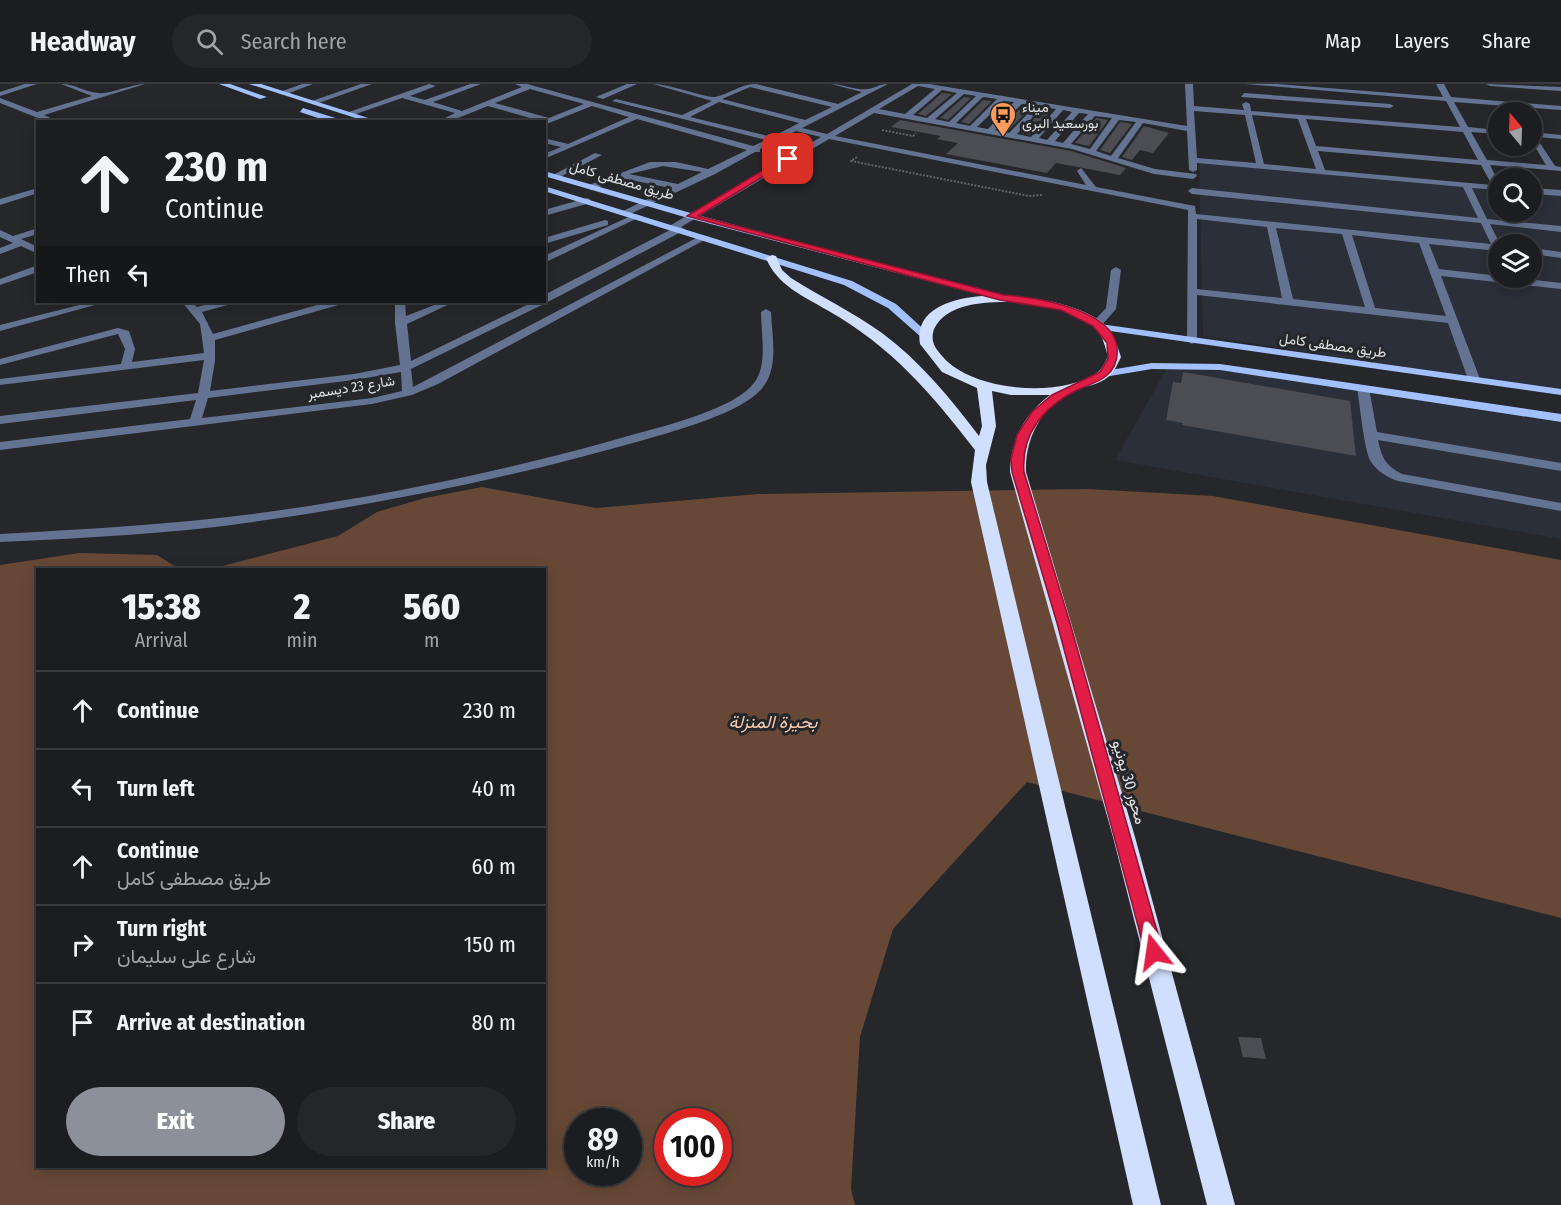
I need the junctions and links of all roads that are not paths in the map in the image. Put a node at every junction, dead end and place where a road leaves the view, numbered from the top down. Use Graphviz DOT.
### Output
graph roads {
  1 [pos="33,84"];
  2 [pos="141,84"];
  3 [pos="223,84"];
  4 [pos="253,84"];
  5 [pos="309,84"];
  6 [pos="368,84"];
  7 [pos="477,84"];
  8 [pos="519,84"];
  9 [pos="552,84"];
  10 [pos="633,84"];
  11 [pos="657,84"];
  12 [pos="749,84"];
  13 [pos="835,84"];
  14 [pos="884,84"];
  15 [pos="916,84"];
  16 [pos="1189,84"];
  17 [pos="1241,84"];
  18 [pos="1249,84"];
  19 [pos="1350,84"];
  20 [pos="1440,84"];
  21 [pos="1490,84"];
  22 [pos="70,85"];
  23 [pos="428,85"];
  24 [pos="529,87"];
  25 [pos="941,88"];
  26 [pos="1550,88"];
  27 [pos="1561,89"];
  28 [pos="454,92"];
  29 [pos="869,92"];
  30 [pos="962,92"];
  31 [pos="1354,92"];
  32 [pos="281,93"];
  33 [pos="0,94"];
  34 [pos="1382,94"];
  35 [pos="981,95"];
  36 [pos="99,96"];
  37 [pos="403,96"];
  38 [pos="1244,96"];
  39 [pos="600,97"];
  40 [pos="1003,98"];
  41 [pos="1449,99"];
  42 [pos="0,100"];
  43 [pos="717,100"];
  44 [pos="276,101"];
  45 [pos="1020,101"];
  46 [pos="313,102"];
  47 [pos="426,102"];
  48 [pos="1488,102"];
  49 [pos="1561,102"];
  50 [pos="486,103"];
  51 [pos="591,104"];
  52 [pos="1041,105"];
  53 [pos="1390,106"];
  54 [pos="841,107"];
  55 [pos="1542,107"];
  56 [pos="297,108"];
  57 [pos="1061,108"];
  58 [pos="1189,108"];
  59 [pos="1561,108"];
  60 [pos="871,110"];
  61 [pos="1077,110"];
  62 [pos="1248,112"];
  63 [pos="350,113"];
  64 [pos="462,113"];
  65 [pos="1093,113"];
  66 [pos="38,114"];
  67 [pos="527,115"];
  68 [pos="635,117"];
  69 [pos="683,117"];
  70 [pos="906,117"];
  71 [pos="1117,117"];
  72 [pos="1301,117"];
  73 [pos="52,120"];
  74 [pos="333,120"];
  75 [pos="372,120"];
  76 [pos="445,120"];
  77 [pos="514,120"];
  78 [pos="541,120"];
  79 [pos="928,121"];
  80 [pos="1141,121"];
  81 [pos="547,122"];
  82 [pos="807,123"];
  83 [pos="1401,124"];
  84 [pos="950,125"];
  85 [pos="796,129"];
  86 [pos="971,129"];
  87 [pos="1191,129"];
  88 [pos="1466,129"];
  89 [pos="733,130"];
  90 [pos="1488,131"];
  91 [pos="989,132"];
  92 [pos="826,136"];
  93 [pos="1011,136"];
  94 [pos="1542,136"];
  95 [pos="1561,137"];
  96 [pos="718,138"];
  97 [pos="776,140"];
  98 [pos="1032,140"];
  99 [pos="546,141"];
  100 [pos="1049,143"];
  101 [pos="567,146"];
  102 [pos="1065,146"];
  103 [pos="1313,148"];
  104 [pos="1542,148"];
  105 [pos="757,150"];
  106 [pos="1092,152"];
  107 [pos="598,155"];
  108 [pos="546,156"];
  109 [pos="1114,158"];
  110 [pos="1192,160"];
  111 [pos="1484,162"];
  112 [pos="1262,167"];
  113 [pos="1557,168"];
  114 [pos="1488,169"];
  115 [pos="1081,171"];
  116 [pos="712,172"];
  117 [pos="1322,173"];
  118 [pos="546,174"];
  119 [pos="621,175"];
  120 [pos="555,176"];
  121 [pos="1193,176"];
  122 [pos="1467,186"];
  123 [pos="592,187"];
  124 [pos="680,187"];
  125 [pos="1488,187"];
  126 [pos="546,189"];
  127 [pos="1093,189"];
  128 [pos="36,191"];
  129 [pos="1192,191"];
  130 [pos="1542,192"];
  131 [pos="1561,193"];
  132 [pos="587,201"];
  133 [pos="0,202"];
  134 [pos="646,203"];
  135 [pos="546,212"];
  136 [pos="1192,212"];
  137 [pos="632,214"];
  138 [pos="691,216"];
  139 [pos="1484,222"];
  140 [pos="1271,224"];
  141 [pos="677,228"];
  142 [pos="1561,229"];
  143 [pos="36,232"];
  144 [pos="1346,232"];
  145 [pos="0,233"];
  146 [pos="1490,234"];
  147 [pos="705,237"];
  148 [pos="546,240"];
  149 [pos="1423,240"];
  150 [pos="17,241"];
  151 [pos="1488,247"];
  152 [pos="36,250"];
  153 [pos="0,251"];
  154 [pos="1542,252"];
  155 [pos="1561,255"];
  156 [pos="772,258"];
  157 [pos="546,259"];
  158 [pos="36,269"];
  159 [pos="1116,270"];
  160 [pos="1435,272"];
  161 [pos="0,282"];
  162 [pos="1561,286"];
  163 [pos="1192,291"];
  164 [pos="546,298"];
  165 [pos="1004,298"];
  166 [pos="1288,301"];
  167 [pos="97,303"];
  168 [pos="218,303"];
  169 [pos="334,303"];
  170 [pos="400,303"];
  171 [pos="447,303"];
  172 [pos="538,303"];
  173 [pos="191,306"];
  174 [pos="1371,311"];
  175 [pos="766,312"];
  176 [pos="1452,320"];
  177 [pos="400,323"];
  178 [pos="1098,325"];
  179 [pos="0,328"];
  180 [pos="925,335"];
  181 [pos="210,338"];
  182 [pos="1192,340"];
  183 [pos="210,356"];
  184 [pos="0,362"];
  185 [pos="125,368"];
  186 [pos="404,368"];
  187 [pos="1104,374"];
  188 [pos="1474,379"];
  189 [pos="0,382"];
  190 [pos="984,386"];
  191 [pos="1363,388"];
  192 [pos="1068,389"];
  193 [pos="1561,392"];
  194 [pos="408,393"];
  195 [pos="202,396"];
  196 [pos="1561,418"];
  197 [pos="0,420"];
  198 [pos="195,423"];
  199 [pos="1371,435"];
  200 [pos="0,446"];
  201 [pos="983,450"];
  202 [pos="1561,467"];
  203 [pos="1561,507"];
  204 [pos="0,538"];
  205 [pos="1147,1205"];
  206 [pos="1221,1205"];
  1 -- 33 [label="street"];
  2 -- 36 [label="street"];
  3 -- 44 [label="main road"];
  4 -- 32 [label="main road"];
  5 -- 32 [label="street"];
  6 -- 46 [label="street"];
  7 -- 28 [label="street"];
  8 -- 24 [label="street"];
  9 -- 39 [label="street"];
  10 -- 39 [label="street"];
  11 -- 43 [label="street"];
  12 -- 43 [label="street"];
  12 -- 54 [label="street"];
  13 -- 29 [label="street"];
  14 -- 29 [label="street"];
  15 -- 25 [label="street"];
  15 -- 60 [label="street"];
  16 -- 58 [label="street"];
  17 -- 38 [label="street"];
  18 -- 31 [label="street"];
  19 -- 31 [label="street"];
  20 -- 41 [label="street"];
  21 -- 26 [label="street"];
  22 -- 36 [label="street"];
  23 -- 28 [label="street"];
  23 -- 37 [label="street"];
  24 -- 50 [label="street"];
  24 -- 51 [label="street"];
  25 -- 30 [label="street"];
  25 -- 70 [label="street"];
  26 -- 27 [label="street"];
  26 -- 49 [label="street"];
  28 -- 47 [label="street"];
  29 -- 54 [label="street"];
  30 -- 35 [label="street"];
  30 -- 79 [label="street"];
  31 -- 34 [label="street"];
  32 -- 46 [label="main road"];
  34 -- 41 [label="street"];
  34 -- 53 [label="street"];
  35 -- 40 [label="street"];
  35 -- 84 [label="street"];
  36 -- 66 [label="street"];
  37 -- 47 [label="street"];
  37 -- 63 [label="street"];
  38 -- 53 [label="street"];
  38 -- 62 [label="street"];
  39 -- 69 [label="street"];
  40 -- 45 [label="street"];
  40 -- 86 [label="street"];
  41 -- 48 [label="street"];
  41 -- 88 [label="street"];
  42 -- 66 [label="street"];
  43 -- 69 [label="street"];
  43 -- 82 [label="street"];
  45 -- 52 [label="street"];
  45 -- 91 [label="street"];
  46 -- 63 [label="main road"];
  47 -- 64 [label="street"];
  50 -- 64 [label="street"];
  50 -- 67 [label="street"];
  51 -- 68 [label="street"];
  51 -- 81 [label="street"];
  52 -- 57 [label="street"];
  52 -- 93 [label="street"];
  53 -- 83 [label="street"];
  54 -- 82 [label="street"];
  55 -- 59 [label="street"];
  56 -- 74 [label="main road"];
  57 -- 61 [label="street"];
  57 -- 98 [label="street"];
  58 -- 62 [label="street"];
  58 -- 87 [label="street"];
  60 -- 70 [label="street"];
  60 -- 92 [label="street"];
  61 -- 65 [label="street"];
  61 -- 100 [label="street"];
  62 -- 72 [label="street"];
  62 -- 112 [label="street"];
  63 -- 75 [label="main road"];
  64 -- 76 [label="street"];
  65 -- 71 [label="street"];
  65 -- 102 [label="street"];
  66 -- 73 [label="street"];
  67 -- 77 [label="street"];
  67 -- 78 [label="street"];
  68 -- 96 [label="street"];
  68 -- 101 [label="street"];
  69 -- 89 [label="street"];
  70 -- 79 [label="street"];
  71 -- 80 [label="street"];
  71 -- 106 [label="street"];
  72 -- 83 [label="street"];
  72 -- 103 [label="street"];
  79 -- 84 [label="street"];
  80 -- 87 [label="street"];
  80 -- 109 [label="street"];
  82 -- 85 [label="street"];
  83 -- 88 [label="street"];
  84 -- 86 [label="street"];
  85 -- 92 [label="street"];
  85 -- 97 [label="street"];
  86 -- 91 [label="street"];
  87 -- 110 [label="street"];
  88 -- 90 [label="street"];
  88 -- 111 [label="street"];
  89 -- 96 [label="street"];
  89 -- 97 [label="street"];
  91 -- 93 [label="street"];
  92 -- 127 [label="street"];
  92 -- 138 [label="street"];
  93 -- 98 [label="street"];
  94 -- 95 [label="street"];
  96 -- 105 [label="street"];
  97 -- 105 [label="street"];
  98 -- 100 [label="street"];
  99 -- 101 [label="street"];
  100 -- 102 [label="street"];
  101 -- 108 [label="street"];
  102 -- 106 [label="street"];
  103 -- 111 [label="street"];
  103 -- 117 [label="street"];
  104 -- 113 [label="street"];
  105 -- 116 [label="street"];
  106 -- 109 [label="street"];
  107 -- 120 [label="street"];
  109 -- 121 [label="street"];
  110 -- 112 [label="street"];
  110 -- 121 [label="street"];
  111 -- 113 [label="street"];
  111 -- 114 [label="street"];
  112 -- 117 [label="street"];
  115 -- 127 [label="street"];
  116 -- 119 [label="street"];
  116 -- 124 [label="street"];
  117 -- 122 [label="street"];
  118 -- 120 [label="main road, طريق مصطفى كامل"];
  119 -- 123 [label="street"];
  119 -- 124 [label="street"];
  120 -- 123 [label="main road, طريق مصطفى كامل"];
  121 -- 129 [label="street"];
  122 -- 125 [label="street"];
  122 -- 139 [label="street"];
  123 -- 134 [label="main road, طريق مصطفى كامل"];
  124 -- 134 [label="street"];
  126 -- 132 [label="main road, طريق مصطفى كامل"];
  127 -- 136 [label="street"];
  128 -- 133 [label="street"];
  129 -- 136 [label="street"];
  129 -- 139 [label="street"];
  130 -- 131 [label="street"];
  132 -- 135 [label="street"];
  132 -- 137 [label="main road, طريق مصطفى كامل"];
  134 -- 137 [label="street"];
  134 -- 138 [label="main road, طريق مصطفى كامل"];
  136 -- 140 [label="street"];
  136 -- 163 [label="street"];
  137 -- 141 [label="main road, طريق مصطفى كامل"];
  137 -- 148 [label="street"];
  137 -- 157 [label="street"];
  138 -- 141 [label="street"];
  138 -- 165 [label="main road, طريق مصطفى كامل"];
  139 -- 142 [label="street"];
  139 -- 146 [label="street"];
  140 -- 144 [label="street"];
  140 -- 166 [label="street"];
  141 -- 147 [label="main road, طريق مصطفى كامل"];
  141 -- 164 [label="street"];
  143 -- 150 [label="street"];
  144 -- 149 [label="street"];
  144 -- 174 [label="street"];
  145 -- 150 [label="street"];
  147 -- 156 [label="main road, طريق مصطفى كامل"];
  147 -- 194 [label="street, شارع 23 ديسمبر"];
  149 -- 151 [label="street"];
  149 -- 160 [label="street"];
  150 -- 152 [label="street"];
  150 -- 153 [label="street"];
  154 -- 155 [label="street"];
  156 -- 180 [label="main road, طريق مصطفى كامل"];
  156 -- 201 [label="highway"];
  158 -- 161 [label="street"];
  159 -- 178 [label="street"];
  160 -- 162 [label="street"];
  160 -- 176 [label="street"];
  163 -- 166 [label="street"];
  163 -- 182 [label="street"];
  165 -- 178 [label="highway"];
  165 -- 180 [label="highway"];
  166 -- 174 [label="street"];
  167 -- 179 [label="street"];
  168 -- 173 [label="street"];
  169 -- 181 [label="street"];
  170 -- 177 [label="street"];
  171 -- 177 [label="street"];
  172 -- 186 [label="street, شارع 23 ديسمبر"];
  173 -- 181 [label="street"];
  174 -- 176 [label="street"];
  175 -- 204 [label="street"];
  176 -- 188 [label="street"];
  177 -- 186 [label="street"];
  178 -- 182 [label="main road, طريق مصطفى كامل"];
  178 -- 187 [label="highway"];
  180 -- 190 [label="highway"];
  181 -- 183 [label="street"];
  182 -- 188 [label="main road, طريق مصطفى كامل"];
  183 -- 185 [label="street"];
  183 -- 195 [label="street"];
  184 -- 185 [label="street"];
  185 -- 189 [label="street"];
  186 -- 194 [label="street"];
  186 -- 195 [label="street, شارع 23 ديسمبر"];
  187 -- 191 [label="main road"];
  187 -- 192 [label="highway"];
  188 -- 193 [label="main road, طريق مصطفى كامل"];
  190 -- 192 [label="highway"];
  190 -- 201 [label="highway"];
  191 -- 196 [label="main road"];
  191 -- 199 [label="street"];
  192 -- 206 [label="highway, محور 30 يونيو"];
  194 -- 198 [label="street, شارع 23 ديسمبر"];
  195 -- 197 [label="street, شارع 23 ديسمبر"];
  195 -- 198 [label="street"];
  198 -- 200 [label="street, شارع 23 ديسمبر"];
  199 -- 202 [label="street"];
  199 -- 203 [label="street"];
  201 -- 205 [label="highway"];
}
